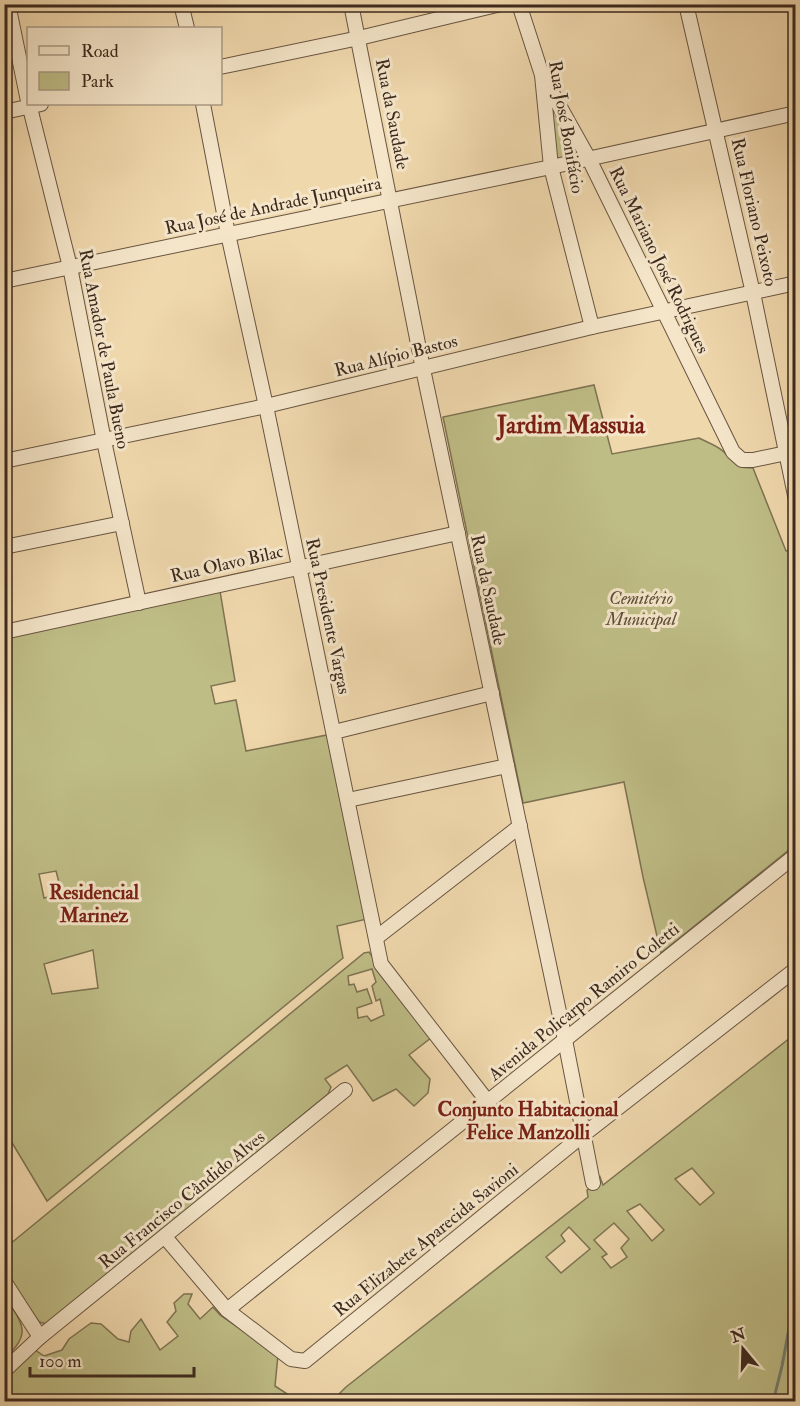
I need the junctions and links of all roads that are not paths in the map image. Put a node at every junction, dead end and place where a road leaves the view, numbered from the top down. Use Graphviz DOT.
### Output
graph roads {
  1 [pos="8,4"];
  2 [pos="181,4"];
  3 [pos="351,4"];
  4 [pos="501,4"];
  5 [pos="519,4"];
  6 [pos="686,4"];
  7 [pos="187,27"];
  8 [pos="359,38"];
  9 [pos="222,67"];
  10 [pos="542,75"];
  11 [pos="27,82"];
  12 [pos="27,105"];
  13 [pos="32,105"];
  14 [pos="203,105"];
  15 [pos="4,112"];
  16 [pos="795,114"];
  17 [pos="717,130"];
  18 [pos="589,159"];
  19 [pos="551,167"];
  20 [pos="390,200"];
  21 [pos="228,234"];
  22 [pos="70,267"];
  23 [pos="4,281"];
  24 [pos="795,283"];
  25 [pos="753,292"];
  26 [pos="664,312"];
  27 [pos="592,327"];
  28 [pos="423,369"];
  29 [pos="266,406"];
  30 [pos="104,441"];
  31 [pos="791,452"];
  32 [pos="4,461"];
  33 [pos="795,500"];
  34 [pos="122,523"];
  35 [pos="458,533"];
  36 [pos="4,547"];
  37 [pos="299,567"];
  38 [pos="139,603"];
  39 [pos="4,632"];
  40 [pos="492,693"];
  41 [pos="333,732"];
  42 [pos="507,766"];
  43 [pos="348,800"];
  44 [pos="520,826"];
  45 [pos="795,855"];
  46 [pos="376,938"];
  47 [pos="795,969"];
  48 [pos="565,1040"];
  49 [pos="345,1090"];
  50 [pos="488,1102"];
  51 [pos="583,1135"];
  52 [pos="593,1183"];
  53 [pos="165,1237"];
  54 [pos="4,1281"];
  55 [pos="227,1310"];
  56 [pos="40,1337"];
  57 [pos="4,1371"];
  1 -- 11 [label="street, Rua Amador de Paula Bueno"];
  2 -- 7 [label="street"];
  3 -- 8 [label="street, Rua da Saudade"];
  4 -- 8 [label="street"];
  5 -- 10 [label="street, Rua José Bonifácio"];
  6 -- 17 [label="street, Rua Floriano Peixoto"];
  8 -- 9 [label="street"];
  8 -- 20 [label="street, Rua da Saudade"];
  10 -- 18 [label="street, Rua Mariano José Rodrigues"];
  10 -- 19 [label="street, Rua José Bonifácio"];
  12 -- 15 [label="street"];
  13 -- 22 [label="street, Rua Amador de Paula Bueno"];
  14 -- 21 [label="street, Rua Presidente Vargas"];
  16 -- 17 [label="street, Rua José de Andrade Junqueira"];
  17 -- 18 [label="street, Rua José de Andrade Junqueira"];
  17 -- 25 [label="street, Rua Floriano Peixoto"];
  18 -- 19 [label="street, Rua José de Andrade Junqueira"];
  18 -- 26 [label="street, Rua Mariano José Rodrigues"];
  19 -- 20 [label="street, Rua José de Andrade Junqueira"];
  19 -- 27 [label="street, Rua José Bonifácio"];
  20 -- 21 [label="street, Rua José de Andrade Junqueira"];
  20 -- 28 [label="street, Rua da Saudade"];
  21 -- 22 [label="street, Rua José de Andrade Junqueira"];
  21 -- 29 [label="street, Rua Presidente Vargas"];
  22 -- 23 [label="street, Rua José de Andrade Junqueira"];
  22 -- 30 [label="street, Rua Amador de Paula Bueno"];
  24 -- 25 [label="street, Rua Alípio Bastos"];
  25 -- 26 [label="street, Rua Alípio Bastos"];
  25 -- 31 [label="street, Rua Floriano Peixoto"];
  26 -- 27 [label="street, Rua Alípio Bastos"];
  26 -- 31 [label="street, Rua Mariano José Rodrigues"];
  27 -- 28 [label="street, Rua Alípio Bastos"];
  28 -- 29 [label="street, Rua Alípio Bastos"];
  28 -- 35 [label="street, Rua da Saudade"];
  29 -- 30 [label="street, Rua Alípio Bastos"];
  29 -- 37 [label="street, Rua Presidente Vargas"];
  30 -- 32 [label="street, Rua Alípio Bastos"];
  30 -- 34 [label="street, Rua Amador de Paula Bueno"];
  31 -- 33 [label="street, Rua Floriano Peixoto"];
  34 -- 36 [label="street"];
  34 -- 38 [label="street, Rua Amador de Paula Bueno"];
  35 -- 37 [label="street, Rua Olavo Bilac"];
  35 -- 40 [label="street, Rua da Saudade"];
  37 -- 38 [label="street, Rua Olavo Bilac"];
  37 -- 41 [label="street, Rua Presidente Vargas"];
  38 -- 39 [label="street, Rua Olavo Bilac"];
  40 -- 41 [label="street"];
  40 -- 42 [label="street, Rua da Saudade"];
  41 -- 43 [label="street, Rua Presidente Vargas"];
  42 -- 43 [label="street"];
  42 -- 44 [label="street, Rua da Saudade"];
  43 -- 46 [label="street, Rua Presidente Vargas"];
  44 -- 46 [label="street"];
  44 -- 48 [label="street, Rua da Saudade"];
  45 -- 48 [label="street, Avenida Policarpo Ramiro Coletti"];
  46 -- 50 [label="street, Rua Presidente Vargas"];
  47 -- 51 [label="street, Rua Elizabete Aparecida Savioni"];
  48 -- 50 [label="street, Avenida Policarpo Ramiro Coletti"];
  48 -- 51 [label="street, Rua da Saudade"];
  49 -- 53 [label="street, Rua Francisco Cândido Alves"];
  50 -- 55 [label="street, Avenida Policarpo Ramiro Coletti"];
  51 -- 52 [label="street, Rua da Saudade"];
  51 -- 55 [label="street, Rua Elizabete Aparecida Savioni"];
  53 -- 55 [label="street"];
  53 -- 56 [label="street, Rua Francisco Cândido Alves"];
  54 -- 56 [label="street"];
  56 -- 57 [label="street, Rua Francisco Cândido Alves"];
}
